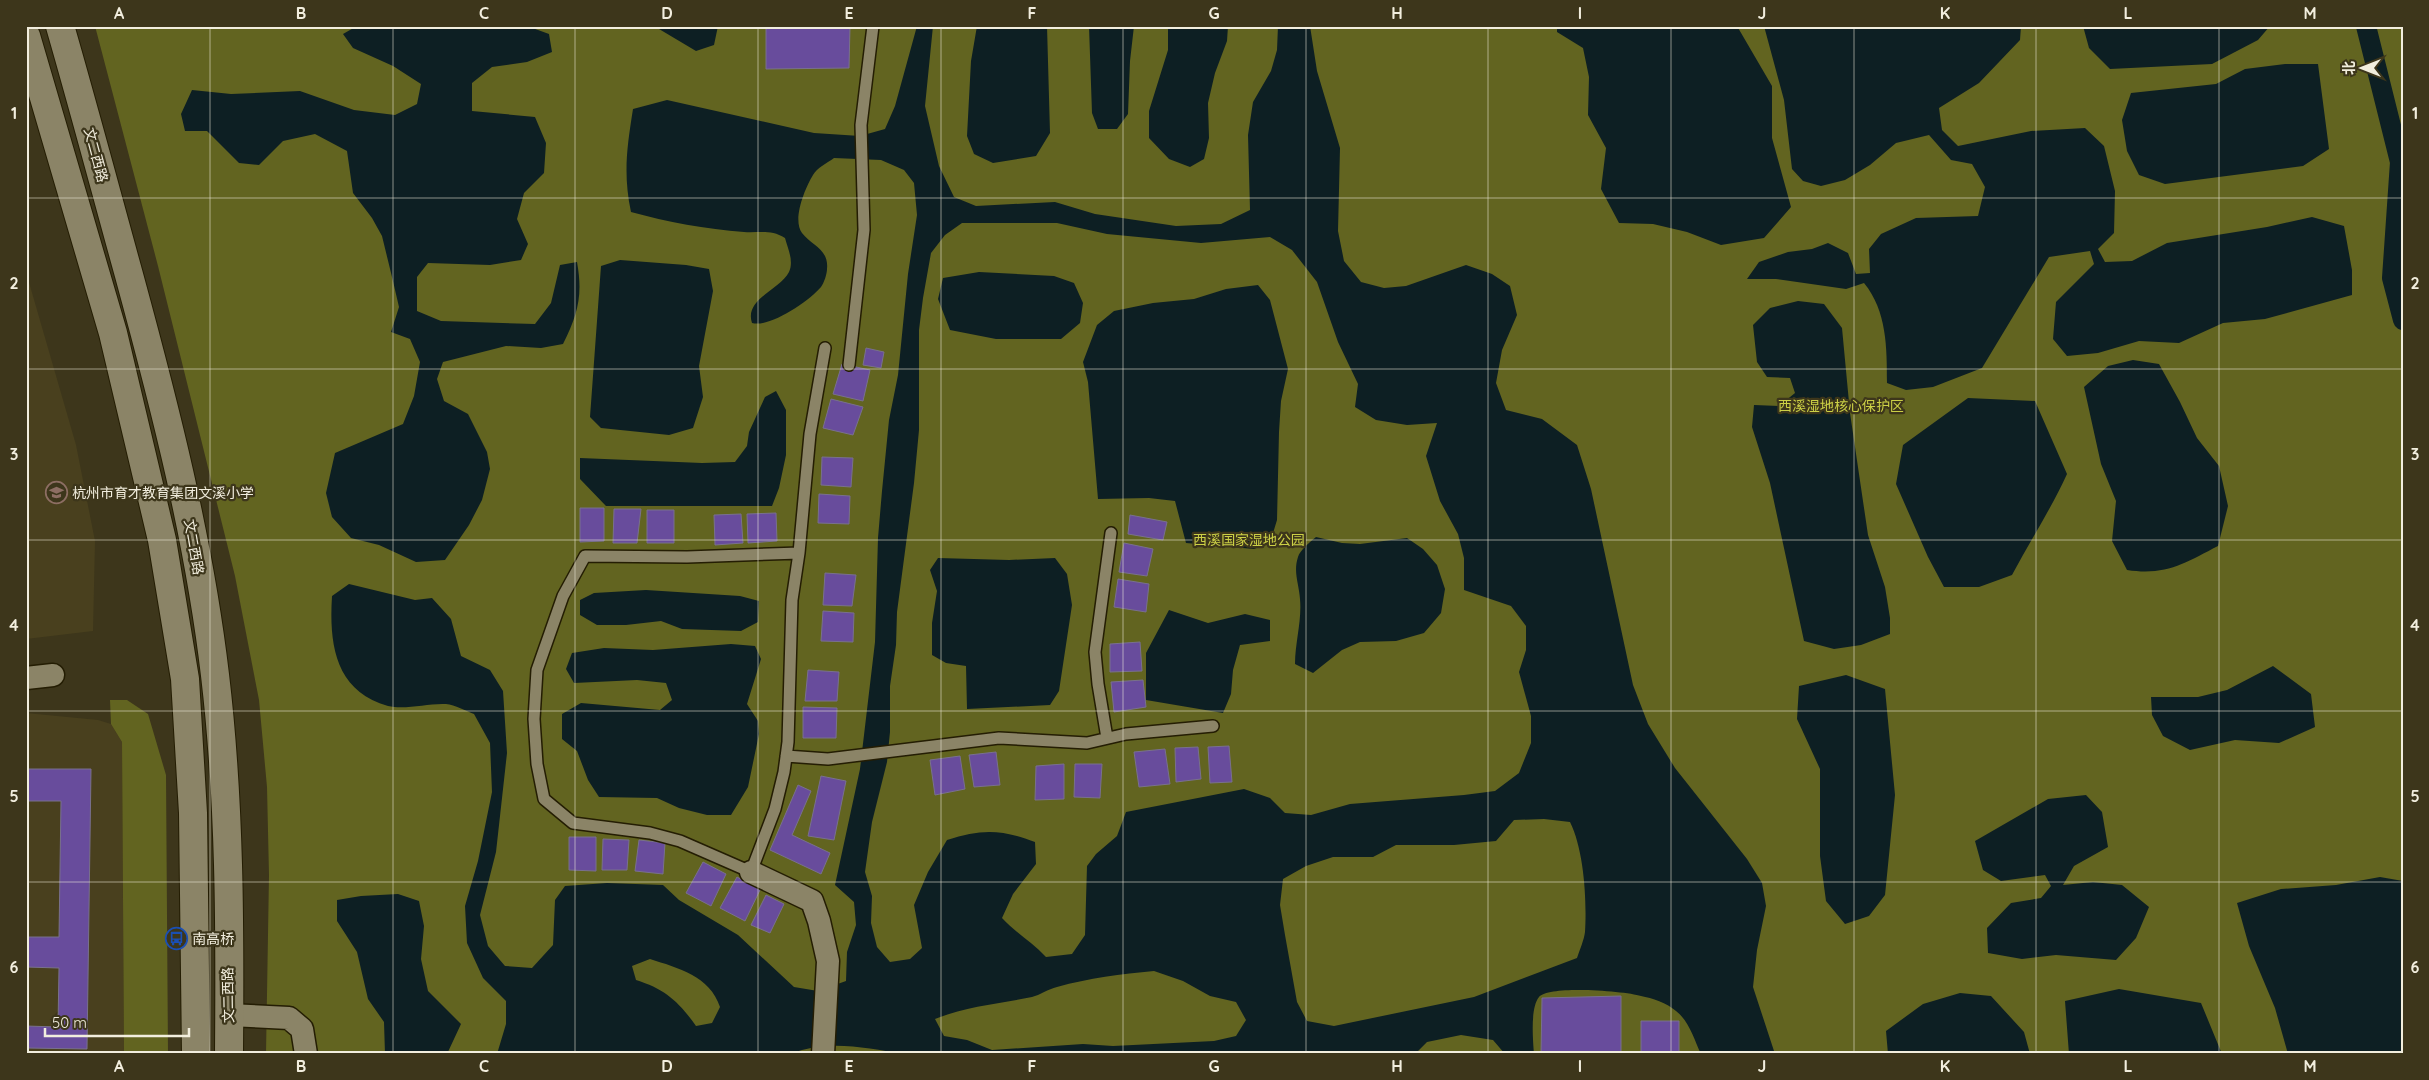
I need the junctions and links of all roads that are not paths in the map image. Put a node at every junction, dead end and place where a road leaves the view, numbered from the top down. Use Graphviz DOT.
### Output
graph roads {
  1 [pos="60,26"];
  2 [pos="873,26"];
  3 [pos="26,36"];
  4 [pos="825,348"];
  5 [pos="849,365"];
  6 [pos="1111,533"];
  7 [pos="799,553"];
  8 [pos="53,675"];
  9 [pos="26,678"];
  10 [pos="1213,726"];
  11 [pos="1107,738"];
  12 [pos="786,756"];
  13 [pos="751,872"];
  14 [pos="229,1014"];
  15 [pos="196,1054"];
  16 [pos="229,1054"];
  17 [pos="306,1054"];
  18 [pos="822,1054"];
  1 -- 14 [label="main road, 文二西路"];
  2 -- 5 [label="lane"];
  3 -- 15 [label="main road"];
  4 -- 7 [label="lane"];
  6 -- 11 [label="lane"];
  7 -- 12 [label="lane"];
  7 -- 13 [label="lane"];
  8 -- 9 [label="street"];
  10 -- 11 [label="lane"];
  11 -- 12 [label="lane"];
  12 -- 13 [label="lane"];
  13 -- 18 [label="street"];
  14 -- 16 [label="main road, 文二西路"];
  14 -- 17 [label="street"];
}
